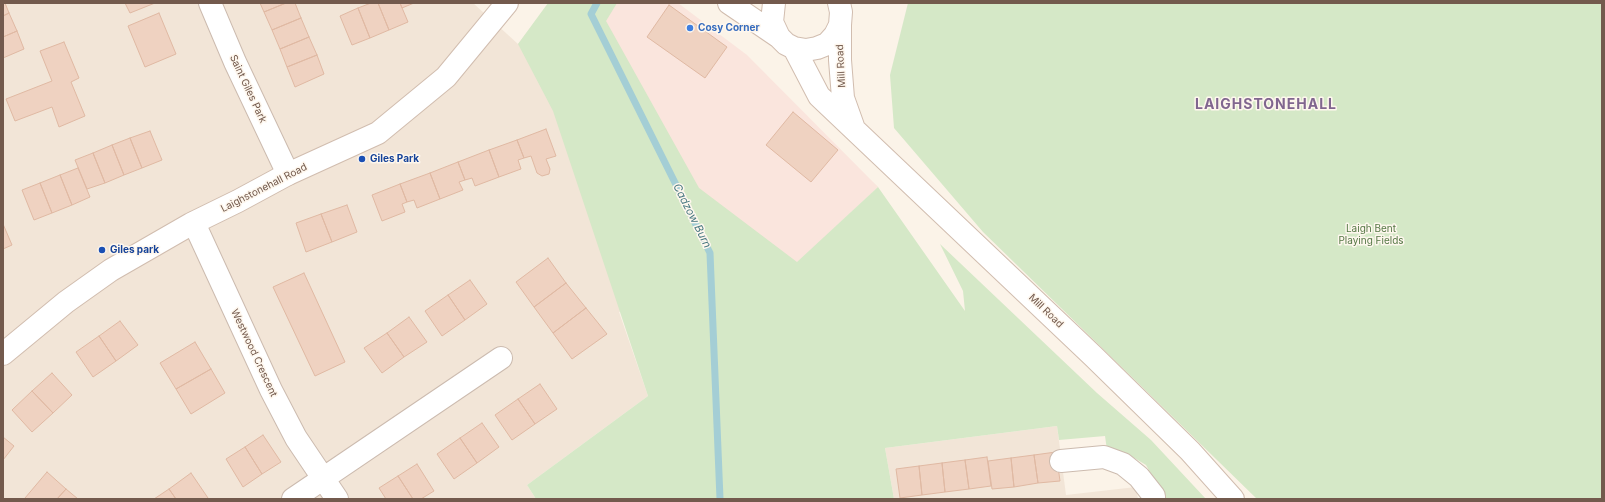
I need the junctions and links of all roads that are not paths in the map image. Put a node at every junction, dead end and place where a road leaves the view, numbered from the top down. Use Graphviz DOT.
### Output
graph roads {
  1 [pos="210,3"];
  2 [pos="507,3"];
  3 [pos="729,3"];
  4 [pos="774,3"];
  5 [pos="842,11"];
  6 [pos="787,42"];
  7 [pos="854,129"];
  8 [pos="288,174"];
  9 [pos="194,223"];
  10 [pos="3,354"];
  11 [pos="500,358"];
  12 [pos="1061,461"];
  13 [pos="323,478"];
  14 [pos="293,499"];
  15 [pos="337,499"];
  16 [pos="1154,499"];
  17 [pos="1233,499"];
  1 -- 8 [label="street, Saint Giles Park"];
  2 -- 8 [label="street, Laighstonehall Road"];
  3 -- 6 [label="street"];
  4 -- 6 [label="street, Mill Road"];
  5 -- 6 [label="street"];
  5 -- 7 [label="street, Mill Road"];
  6 -- 7 [label="street, Mill Road"];
  7 -- 17 [label="street, Mill Road"];
  8 -- 9 [label="street, Laighstonehall Road"];
  9 -- 10 [label="street, Laighstonehall Road"];
  9 -- 13 [label="street, Westwood Crescent"];
  11 -- 13 [label="street"];
  12 -- 16 [label="street"];
  13 -- 14 [label="street"];
  13 -- 15 [label="street, Westwood Crescent"];
}
